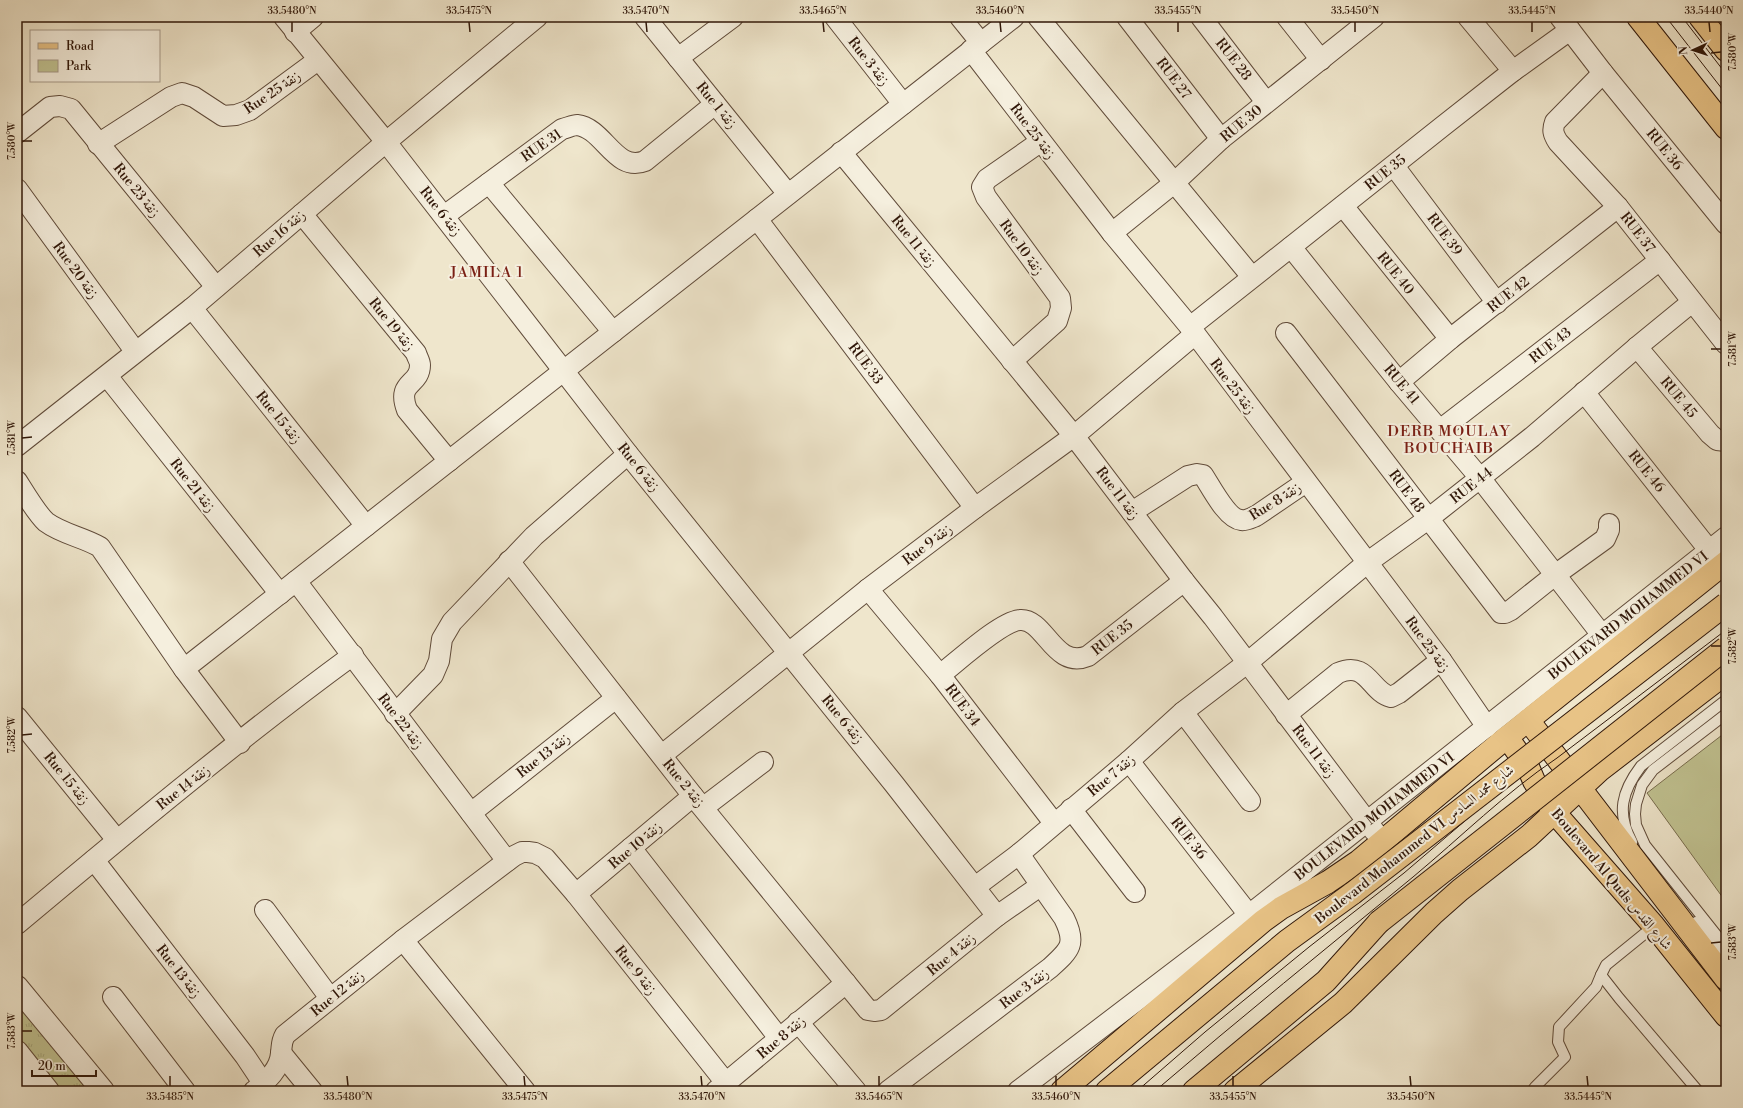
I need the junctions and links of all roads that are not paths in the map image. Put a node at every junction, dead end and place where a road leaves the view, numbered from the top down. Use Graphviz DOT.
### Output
graph roads {
  1 [pos="313,17"];
  2 [pos="537,17"];
  3 [pos="645,17"];
  4 [pos="733,17"];
  5 [pos="835,17"];
  6 [pos="960,17"];
  7 [pos="1014,17"];
  8 [pos="1038,17"];
  9 [pos="1127,17"];
  10 [pos="1201,17"];
  11 [pos="1287,17"];
  12 [pos="1468,17"];
  13 [pos="1638,17"];
  14 [pos="1367,19"];
  15 [pos="1708,20"];
  16 [pos="1565,23"];
  17 [pos="289,24"];
  18 [pos="976,46"];
  19 [pos="1726,50"];
  20 [pos="678,58"];
  21 [pos="318,60"];
  22 [pos="1321,60"];
  23 [pos="1513,71"];
  24 [pos="1603,73"];
  25 [pos="1266,102"];
  26 [pos="715,104"];
  27 [pos="903,104"];
  28 [pos="1726,128"];
  29 [pos="17,133"];
  30 [pos="1221,139"];
  31 [pos="386,142"];
  32 [pos="1040,142"];
  33 [pos="98,144"];
  34 [pos="842,152"];
  35 [pos="1394,166"];
  36 [pos="489,183"];
  37 [pos="1174,183"];
  38 [pos="17,189"];
  39 [pos="788,194"];
  40 [pos="1343,206"];
  41 [pos="1618,208"];
  42 [pos="302,214"];
  43 [pos="444,216"];
  44 [pos="757,219"];
  45 [pos="1726,224"];
  46 [pos="1112,233"];
  47 [pos="1291,247"];
  48 [pos="1660,260"];
  49 [pos="1252,276"];
  50 [pos="216,288"];
  51 [pos="1497,302"];
  52 [pos="1692,302"];
  53 [pos="192,308"];
  54 [pos="1192,331"];
  55 [pos="614,332"];
  56 [pos="1286,334"];
  57 [pos="1450,339"];
  58 [pos="1726,344"];
  59 [pos="1637,346"];
  60 [pos="135,351"];
  61 [pos="1012,361"];
  62 [pos="564,370"];
  63 [pos="107,376"];
  64 [pos="1399,382"];
  65 [pos="1584,392"];
  66 [pos="1440,430"];
  67 [pos="1074,436"];
  68 [pos="1726,441"];
  69 [pos="17,446"];
  70 [pos="628,454"];
  71 [pos="449,461"];
  72 [pos="1480,478"];
  73 [pos="17,481"];
  74 [pos="1306,482"];
  75 [pos="975,508"];
  76 [pos="1132,512"];
  77 [pos="1428,519"];
  78 [pos="1609,524"];
  79 [pos="366,526"];
  80 [pos="1726,537"];
  81 [pos="1718,556"];
  82 [pos="509,561"];
  83 [pos="1368,562"];
  84 [pos="1555,574"];
  85 [pos="296,581"];
  86 [pos="1184,581"];
  87 [pos="868,589"];
  88 [pos="280,594"];
  89 [pos="1726,604"];
  90 [pos="1602,635"];
  91 [pos="1726,648"];
  92 [pos="789,652"];
  93 [pos="353,655"];
  94 [pos="1441,660"];
  95 [pos="1247,663"];
  96 [pos="184,669"];
  97 [pos="1726,673"];
  98 [pos="940,675"];
  99 [pos="616,698"];
  100 [pos="1726,700"];
  101 [pos="1183,712"];
  102 [pos="395,714"];
  103 [pos="1726,714"];
  104 [pos="1286,715"];
  105 [pos="17,717"];
  106 [pos="1528,720"];
  107 [pos="1487,727"];
  108 [pos="1507,737"];
  109 [pos="240,742"];
  110 [pos="662,755"];
  111 [pos="1129,761"];
  112 [pos="763,762"];
  113 [pos="1581,789"];
  114 [pos="1250,800"];
  115 [pos="699,801"];
  116 [pos="1071,809"];
  117 [pos="1554,812"];
  118 [pos="471,813"];
  119 [pos="1368,821"];
  120 [pos="1054,823"];
  121 [pos="117,840"];
  122 [pos="1382,842"];
  123 [pos="631,848"];
  124 [pos="1019,854"];
  125 [pos="94,860"];
  126 [pos="507,861"];
  127 [pos="1040,886"];
  128 [pos="975,887"];
  129 [pos="1135,892"];
  130 [pos="576,894"];
  131 [pos="265,910"];
  132 [pos="997,916"];
  133 [pos="1248,916"];
  134 [pos="17,924"];
  135 [pos="1654,926"];
  136 [pos="403,940"];
  137 [pos="1726,948"];
  138 [pos="1726,960"];
  139 [pos="1601,975"];
  140 [pos="1726,978"];
  141 [pos="846,982"];
  142 [pos="17,987"];
  143 [pos="113,997"];
  144 [pos="330,998"];
  145 [pos="862,1002"];
  146 [pos="1726,1016"];
  147 [pos="798,1022"];
  148 [pos="779,1038"];
  149 [pos="17,1052"];
  150 [pos="281,1053"];
  151 [pos="42,1083"];
  152 [pos="258,1087"];
  153 [pos="721,1087"];
  154 [pos="17,1090"];
  155 [pos="103,1091"];
  156 [pos="185,1091"];
  157 [pos="312,1091"];
  158 [pos="525,1091"];
  159 [pos="856,1091"];
  160 [pos="888,1091"];
  161 [pos="1018,1091"];
  162 [pos="1062,1091"];
  163 [pos="1108,1091"];
  164 [pos="1194,1091"];
  165 [pos="1235,1091"];
  166 [pos="1532,1091"];
  167 [pos="1698,1091"];
  1 -- 17 [label="street"];
  2 -- 31 [label="street, Rue 16 زنقة"];
  3 -- 20 [label="street, Rue 1 زنقة"];
  4 -- 20 [label="street"];
  5 -- 27 [label="street, Rue 3 زنقة"];
  6 -- 18 [label="street"];
  7 -- 18 [label="street"];
  8 -- 37 [label="street"];
  9 -- 30 [label="street, RUE 27"];
  10 -- 25 [label="street, RUE 28"];
  11 -- 22 [label="street"];
  12 -- 23 [label="street"];
  13 -- 28 [label="main road"];
  14 -- 22 [label="street, RUE 30"];
  15 -- 19 [label="main road"];
  16 -- 23 [label="street, RUE 35"];
  16 -- 24 [label="street, RUE 36"];
  17 -- 21 [label="street, Rue 6 زنقة"];
  18 -- 27 [label="street"];
  18 -- 32 [label="street, Rue 25 زنقة"];
  20 -- 26 [label="street, Rue 1 زنقة"];
  21 -- 31 [label="street, Rue 6 زنقة"];
  21 -- 33 [label="street, Rue 25 زنقة"];
  22 -- 25 [label="street, RUE 30"];
  23 -- 35 [label="street, RUE 35"];
  24 -- 41 [label="street, RUE 37"];
  24 -- 45 [label="street, RUE 36"];
  25 -- 30 [label="street, RUE 30"];
  26 -- 36 [label="street, RUE 31"];
  26 -- 39 [label="street, Rue 1 زنقة"];
  27 -- 34 [label="street"];
  29 -- 33 [label="street, Rue 23 زنقة"];
  30 -- 37 [label="street, RUE 30"];
  31 -- 42 [label="street, Rue 16 زنقة"];
  31 -- 43 [label="street, Rue 6 زنقة"];
  32 -- 46 [label="street, Rue 25 زنقة"];
  32 -- 61 [label="street, Rue 10 زنقة"];
  33 -- 50 [label="street, Rue 23 زنقة"];
  34 -- 39 [label="street"];
  34 -- 61 [label="street, Rue 11 زنقة"];
  35 -- 40 [label="street, RUE 35"];
  35 -- 51 [label="street, RUE 39"];
  36 -- 43 [label="street, RUE 31"];
  36 -- 55 [label="street"];
  37 -- 46 [label="street, RUE 30"];
  37 -- 49 [label="street"];
  38 -- 60 [label="street, Rue 20 زنقة"];
  39 -- 44 [label="street"];
  40 -- 47 [label="street, RUE 35"];
  40 -- 57 [label="street, RUE 40"];
  41 -- 48 [label="street, RUE 37"];
  41 -- 51 [label="street, RUE 42"];
  42 -- 50 [label="street, Rue 16 زنقة"];
  42 -- 71 [label="street, Rue 19 زنقة"];
  43 -- 62 [label="street, Rue 6 زنقة"];
  44 -- 55 [label="street"];
  44 -- 75 [label="street, RUE 33"];
  46 -- 54 [label="street, Rue 25 زنقة"];
  47 -- 49 [label="street, RUE 35"];
  47 -- 64 [label="street, RUE 41"];
  48 -- 52 [label="street, RUE 37"];
  48 -- 66 [label="street, RUE 43"];
  49 -- 54 [label="street, RUE 35"];
  50 -- 53 [label="street, Rue 16 زنقة"];
  51 -- 57 [label="street, RUE 42"];
  52 -- 58 [label="street, RUE 37"];
  52 -- 59 [label="street, RUE 44"];
  53 -- 60 [label="street, Rue 16 زنقة"];
  53 -- 79 [label="street, Rue 15 زنقة"];
  54 -- 67 [label="street, Rue 9 زنقة"];
  54 -- 74 [label="street, Rue 25 زنقة"];
  55 -- 62 [label="street"];
  56 -- 77 [label="street, RUE 48"];
  57 -- 64 [label="street, RUE 42"];
  59 -- 65 [label="street, RUE 44"];
  59 -- 68 [label="street, RUE 45"];
  60 -- 63 [label="street, Rue 16 زنقة"];
  61 -- 67 [label="street, Rue 11 زنقة"];
  62 -- 70 [label="street, Rue 6 زنقة"];
  62 -- 71 [label="street"];
  63 -- 69 [label="street, Rue 16 زنقة"];
  63 -- 88 [label="street, Rue 21 زنقة"];
  64 -- 66 [label="street, RUE 41"];
  65 -- 72 [label="street, RUE 44"];
  65 -- 81 [label="street, RUE 46"];
  66 -- 72 [label="street, RUE 41"];
  67 -- 75 [label="street, Rue 9 زنقة"];
  67 -- 76 [label="street, Rue 11 زنقة"];
  70 -- 82 [label="street"];
  70 -- 92 [label="street, Rue 6 زنقة"];
  71 -- 79 [label="street"];
  72 -- 77 [label="street, RUE 44"];
  72 -- 84 [label="street, RUE 41"];
  73 -- 96 [label="street"];
  74 -- 76 [label="street, Rue 8 زنقة"];
  74 -- 83 [label="street, Rue 25 زنقة"];
  75 -- 87 [label="street, Rue 9 زنقة"];
  76 -- 86 [label="street, Rue 11 زنقة"];
  77 -- 83 [label="street, RUE 44"];
  77 -- 84 [label="street, RUE 48"];
  78 -- 84 [label="street"];
  79 -- 85 [label="street"];
  80 -- 81 [label="street, BOULEVARD MOHAMMED VI"];
  81 -- 90 [label="street, BOULEVARD MOHAMMED VI"];
  81 -- 106 [label="main road, BOULEVARD MOHAMMED VI"];
  82 -- 99 [label="street, Rue 2 زنقة"];
  82 -- 102 [label="street"];
  83 -- 94 [label="street, Rue 25 زنقة"];
  83 -- 95 [label="street, RUE 44"];
  84 -- 90 [label="street, RUE 41"];
  85 -- 88 [label="street"];
  85 -- 93 [label="street, Rue 22 زنقة"];
  86 -- 95 [label="street, Rue 11 زنقة"];
  86 -- 98 [label="street, RUE 35"];
  87 -- 92 [label="street, Rue 9 زنقة"];
  87 -- 98 [label="street, RUE 34"];
  88 -- 96 [label="street"];
  89 -- 163 [label="main road, Boulevard Mohammed VI شارع محمد السادس, bridge"];
  90 -- 107 [label="street, BOULEVARD MOHAMMED VI"];
  91 -- 164 [label="main road, bridge"];
  92 -- 110 [label="street, Rue 9 زنقة"];
  92 -- 128 [label="street, Rue 6 زنقة"];
  93 -- 102 [label="street, Rue 22 زنقة"];
  93 -- 109 [label="street, Rue 14 زنقة"];
  94 -- 104 [label="street"];
  94 -- 107 [label="street, Rue 25 زنقة"];
  95 -- 101 [label="street, Rue 7 زنقة"];
  95 -- 104 [label="street, Rue 11 زنقة"];
  96 -- 109 [label="street"];
  97 -- 113 [label="main road"];
  98 -- 120 [label="street, RUE 34"];
  99 -- 110 [label="street, Rue 2 زنقة"];
  99 -- 118 [label="street, Rue 13 زنقة"];
  100 -- 138 [label="lane"];
  101 -- 111 [label="street, Rue 7 زنقة"];
  101 -- 114 [label="street"];
  102 -- 118 [label="street, Rue 22 زنقة"];
  103 -- 137 [label="lane"];
  104 -- 119 [label="street, Rue 11 زنقة"];
  105 -- 121 [label="street, Rue 15 زنقة"];
  106 -- 108 [label="main road, BOULEVARD MOHAMMED VI"];
  106 -- 113 [label="main road, Boulevard Al Quds شارع القدس"];
  107 -- 119 [label="street, BOULEVARD MOHAMMED VI"];
  108 -- 117 [label="main road, Boulevard Al Quds شارع القدس"];
  108 -- 122 [label="main road, BOULEVARD MOHAMMED VI"];
  109 -- 121 [label="street, Rue 14 زنقة"];
  110 -- 115 [label="street, Rue 2 زنقة"];
  111 -- 116 [label="street, Rue 7 زنقة"];
  111 -- 133 [label="street, RUE 36"];
  112 -- 115 [label="street, Rue 10 زنقة"];
  113 -- 117 [label="main road"];
  113 -- 140 [label="main road, Boulevard Al Quds شارع القدس"];
  115 -- 123 [label="street, Rue 10 زنقة"];
  115 -- 141 [label="street, Rue 2 زنقة"];
  116 -- 120 [label="street, Rue 7 زنقة"];
  116 -- 129 [label="street"];
  117 -- 135 [label="main road, Boulevard Al Quds شارع القدس"];
  117 -- 165 [label="main road"];
  118 -- 126 [label="street, Rue 22 زنقة"];
  119 -- 122 [label="street, Rue 11 زنقة"];
  119 -- 133 [label="street, BOULEVARD MOHAMMED VI"];
  120 -- 124 [label="street, Rue 7 زنقة"];
  121 -- 125 [label="street, Rue 14 زنقة"];
  122 -- 162 [label="main road, BOULEVARD MOHAMMED VI"];
  123 -- 130 [label="street, Rue 10 زنقة"];
  123 -- 148 [label="street"];
  124 -- 127 [label="street, Rue 3 زنقة"];
  124 -- 128 [label="street, Rue 7 زنقة"];
  125 -- 134 [label="street, Rue 14 زنقة"];
  125 -- 152 [label="street, Rue 13 زنقة"];
  126 -- 130 [label="street, Rue 9 زنقة"];
  126 -- 136 [label="street"];
  127 -- 132 [label="street, Rue 4 زنقة"];
  127 -- 160 [label="street, Rue 3 زنقة"];
  128 -- 132 [label="street, Rue 6 زنقة"];
  130 -- 153 [label="street, Rue 9 زنقة"];
  131 -- 144 [label="street"];
  132 -- 145 [label="street, Rue 4 زنقة"];
  133 -- 161 [label="street, BOULEVARD MOHAMMED VI"];
  135 -- 139 [label="lane"];
  135 -- 146 [label="main road, Boulevard Al Quds شارع القدس"];
  136 -- 144 [label="street, Rue 12 زنقة"];
  136 -- 158 [label="street"];
  139 -- 166 [label="lane"];
  139 -- 167 [label="lane"];
  141 -- 145 [label="street, Rue 2 زنقة"];
  141 -- 147 [label="street, Rue 8 زنقة"];
  142 -- 155 [label="street"];
  143 -- 156 [label="street"];
  144 -- 150 [label="street, Rue 12 زنقة"];
  147 -- 148 [label="street, Rue 8 زنقة"];
  147 -- 159 [label="street"];
  148 -- 153 [label="street, Rue 8 زنقة"];
  149 -- 151 [label="street"];
  150 -- 152 [label="street"];
  150 -- 157 [label="street"];
  151 -- 154 [label="street"];
}
